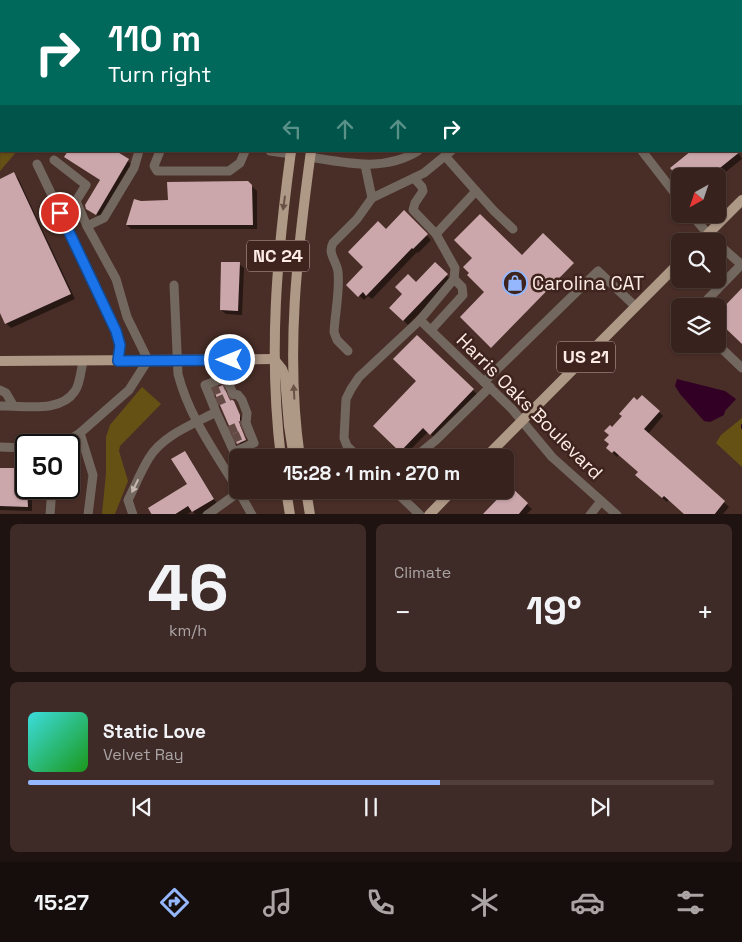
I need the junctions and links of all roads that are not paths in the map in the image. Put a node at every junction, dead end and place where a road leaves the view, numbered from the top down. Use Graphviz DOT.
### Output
graph roads {
  1 [pos="137,152"];
  2 [pos="160,152"];
  3 [pos="245,152"];
  4 [pos="416,152"];
  5 [pos="643,152"];
  6 [pos="291,153"];
  7 [pos="310,154"];
  8 [pos="448,154"];
  9 [pos="54,160"];
  10 [pos="38,164"];
  11 [pos="365,165"];
  12 [pos="414,178"];
  13 [pos="671,188"];
  14 [pos="476,191"];
  15 [pos="372,198"];
  16 [pos="742,200"];
  17 [pos="87,226"];
  18 [pos="513,229"];
  19 [pos="713,233"];
  20 [pos="436,234"];
  21 [pos="726,251"];
  22 [pos="742,265"];
  23 [pos="671,271"];
  24 [pos="454,279"];
  25 [pos="174,285"];
  26 [pos="709,298"];
  27 [pos="636,307"];
  28 [pos="420,320"];
  29 [pos="431,330"];
  30 [pos="348,351"];
  31 [pos="726,353"];
  32 [pos="274,359"];
  33 [pos="148,360"];
  34 [pos="178,360"];
  35 [pos="0,361"];
  36 [pos="83,361"];
  37 [pos="118,361"];
  38 [pos="742,368"];
  39 [pos="487,384"];
  40 [pos="0,390"];
  41 [pos="13,405"];
  42 [pos="0,406"];
  43 [pos="215,406"];
  44 [pos="521,420"];
  45 [pos="197,422"];
  46 [pos="80,433"];
  47 [pos="0,447"];
  48 [pos="15,448"];
  49 [pos="233,449"];
  50 [pos="241,449"];
  51 [pos="280,449"];
  52 [pos="293,449"];
  53 [pos="299,449"];
  54 [pos="350,449"];
  55 [pos="425,449"];
  56 [pos="494,449"];
  57 [pos="229,455"];
  58 [pos="219,460"];
  59 [pos="229,476"];
  60 [pos="229,498"];
  61 [pos="51,499"];
  62 [pos="243,499"];
  63 [pos="288,499"];
  64 [pos="307,499"];
  65 [pos="404,499"];
  66 [pos="445,499"];
  67 [pos="601,501"];
  68 [pos="432,513"];
  69 [pos="50,514"];
  70 [pos="88,514"];
  71 [pos="134,514"];
  72 [pos="207,514"];
  73 [pos="252,514"];
  74 [pos="290,514"];
  75 [pos="310,514"];
  76 [pos="420,514"];
  77 [pos="590,514"];
  78 [pos="617,514"];
  1 -- 17 [label="street"];
  2 -- 3 [label="street"];
  4 -- 11 [label="street"];
  5 -- 13 [label="street"];
  6 -- 32 [label="main road, NC 24, one-way"];
  7 -- 11 [label="street"];
  53 -- 7 [label="main road, NC 24, one-way"];
  8 -- 12 [label="street"];
  8 -- 14 [label="street"];
  9 -- 17 [label="street"];
  10 -- 37 [label="street"];
  11 -- 15 [label="street"];
  12 -- 15 [label="street"];
  12 -- 20 [label="street"];
  14 -- 18 [label="street"];
  14 -- 20 [label="street"];
  15 -- 30 [label="street"];
  16 -- 19 [label="main road"];
  17 -- 33 [label="street"];
  20 -- 24 [label="street"];
  21 -- 22 [label="street"];
  22 -- 26 [label="street"];
  23 -- 27 [label="main road, US 21"];
  24 -- 28 [label="street"];
  24 -- 29 [label="street"];
  25 -- 34 [label="street"];
  27 -- 39 [label="street"];
  27 -- 44 [label="main road, US 21"];
  28 -- 29 [label="street, Harris Oaks Boulevard"];
  28 -- 54 [label="street"];
  29 -- 39 [label="street, Harris Oaks Boulevard"];
  31 -- 38 [label="street"];
  32 -- 34 [label="main road"];
  32 -- 51 [label="main road, NC 24"];
  32 -- 52 [label="main road"];
  33 -- 34 [label="main road"];
  33 -- 37 [label="main road"];
  33 -- 46 [label="street"];
  34 -- 45 [label="street"];
  35 -- 36 [label="main road"];
  36 -- 37 [label="main road"];
  36 -- 41 [label="street"];
  39 -- 44 [label="street, Harris Oaks Boulevard"];
  39 -- 55 [label="street"];
  40 -- 41 [label="street"];
  41 -- 42 [label="street"];
  43 -- 45 [label="street"];
  43 -- 49 [label="street"];
  43 -- 50 [label="street"];
  44 -- 56 [label="main road, US 21"];
  44 -- 67 [label="street, Harris Oaks Boulevard"];
  45 -- 58 [label="street"];
  45 -- 71 [label="street, one-way"];
  46 -- 70 [label="street"];
  47 -- 48 [label="street"];
  57 -- 58 [label="street"];
  58 -- 59 [label="street"];
  60 -- 72 [label="street"];
  61 -- 69 [label="street"];
  62 -- 73 [label="street"];
  63 -- 74 [label="main road"];
  64 -- 75 [label="main road"];
  65 -- 76 [label="street"];
  66 -- 68 [label="main road"];
  67 -- 77 [label="street"];
  67 -- 78 [label="street, Harris Oaks Boulevard"];
}
